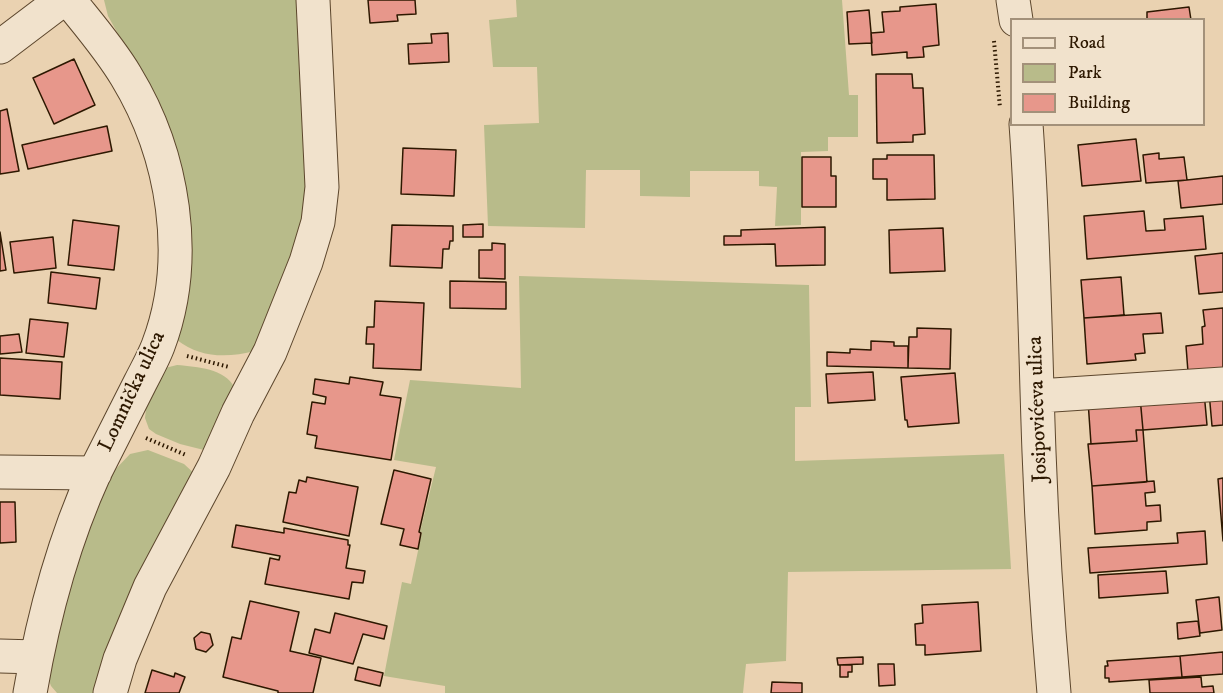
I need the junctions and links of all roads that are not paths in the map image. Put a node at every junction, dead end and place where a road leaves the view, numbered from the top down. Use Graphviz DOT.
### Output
graph roads {
  1 [pos="62,0"];
  2 [pos="69,0"];
  3 [pos="314,0"];
  4 [pos="1013,0"];
  5 [pos="1016,18"];
  6 [pos="0,47"];
  7 [pos="1026,126"];
  8 [pos="1223,384"];
  9 [pos="1038,396"];
  10 [pos="0,472"];
  11 [pos="95,473"];
  12 [pos="0,657"];
  13 [pos="36,657"];
  14 [pos="30,693"];
  15 [pos="110,693"];
  16 [pos="1054,693"];
  1 -- 6 [label="street"];
  2 -- 11 [label="street, Lomnička ulica"];
  3 -- 15 [label="street"];
  4 -- 5 [label="street"];
  7 -- 9 [label="street, Josipovićeva ulica"];
  8 -- 9 [label="street"];
  9 -- 16 [label="street, Josipovićeva ulica"];
  10 -- 11 [label="street"];
  11 -- 13 [label="street, Lomnička ulica"];
  12 -- 13 [label="street"];
  13 -- 14 [label="street, Lomnička ulica"];
}
